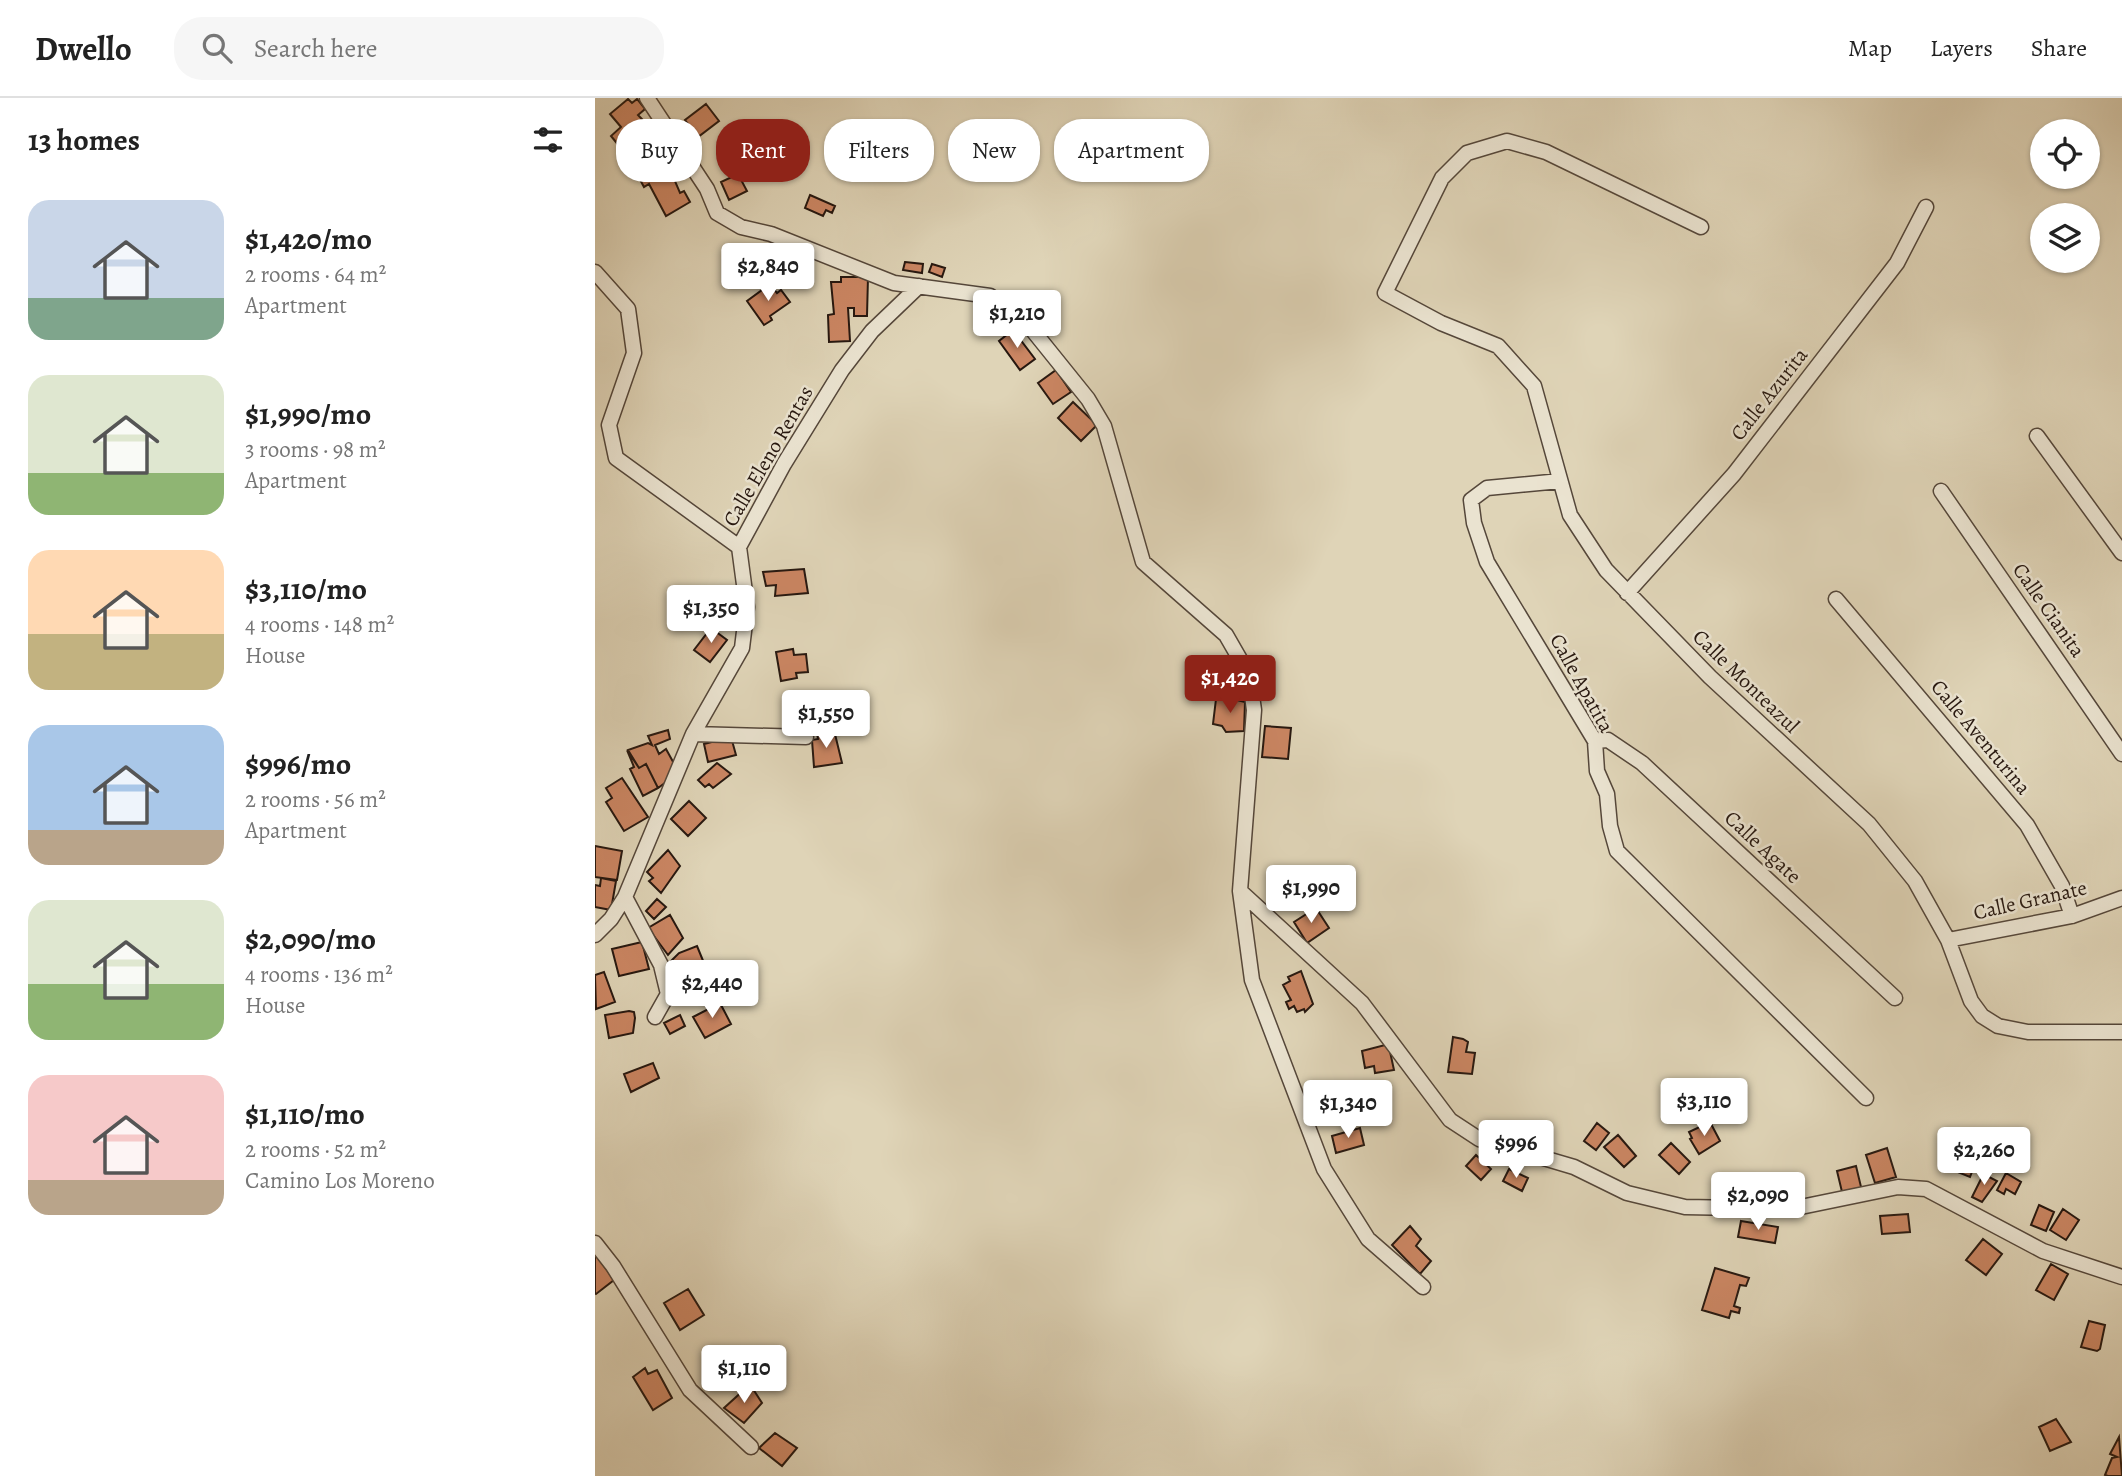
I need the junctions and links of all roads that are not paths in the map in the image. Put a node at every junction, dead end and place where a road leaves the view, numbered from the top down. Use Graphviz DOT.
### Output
graph roads {
  1 [pos="647,98"];
  2 [pos="1926,207"];
  3 [pos="1701,227"];
  4 [pos="595,272"];
  5 [pos="919,286"];
  6 [pos="2037,436"];
  7 [pos="1560,481"];
  8 [pos="1941,491"];
  9 [pos="739,547"];
  10 [pos="2122,553"];
  11 [pos="1627,593"];
  12 [pos="1836,599"];
  13 [pos="693,734"];
  14 [pos="807,737"];
  15 [pos="1595,741"];
  16 [pos="2122,754"];
  17 [pos="1240,891"];
  18 [pos="625,897"];
  19 [pos="2122,898"];
  20 [pos="2071,916"];
  21 [pos="595,935"];
  22 [pos="1948,940"];
  23 [pos="1895,998"];
  24 [pos="655,1017"];
  25 [pos="2122,1032"];
  26 [pos="1865,1098"];
  27 [pos="595,1243"];
  28 [pos="2122,1277"];
  29 [pos="1423,1287"];
  30 [pos="751,1447"];
  1 -- 5 [label="street"];
  2 -- 11 [label="street, Calle Azurita"];
  3 -- 7 [label="street, Calle Monteazul"];
  4 -- 9 [label="street"];
  5 -- 9 [label="street, Calle Eleno Rentas"];
  5 -- 17 [label="street"];
  6 -- 10 [label="street"];
  7 -- 11 [label="street, Calle Monteazul"];
  7 -- 15 [label="street, Calle Apatita"];
  8 -- 16 [label="street, Calle Cianita"];
  9 -- 13 [label="street, Calle Eleno Rentas"];
  11 -- 22 [label="street, Calle Monteazul"];
  12 -- 20 [label="street, Calle Aventurina"];
  13 -- 14 [label="street"];
  13 -- 18 [label="street, Calle Eleno Rentas"];
  15 -- 23 [label="street, Calle Agate"];
  15 -- 26 [label="street, Calle Apatita"];
  17 -- 28 [label="street"];
  17 -- 29 [label="street"];
  18 -- 21 [label="street, Calle Eleno Rentas"];
  18 -- 24 [label="street"];
  19 -- 20 [label="street, Calle Granate"];
  20 -- 22 [label="street, Calle Granate"];
  22 -- 25 [label="street, Calle Monteazul"];
  27 -- 30 [label="street"];
}
